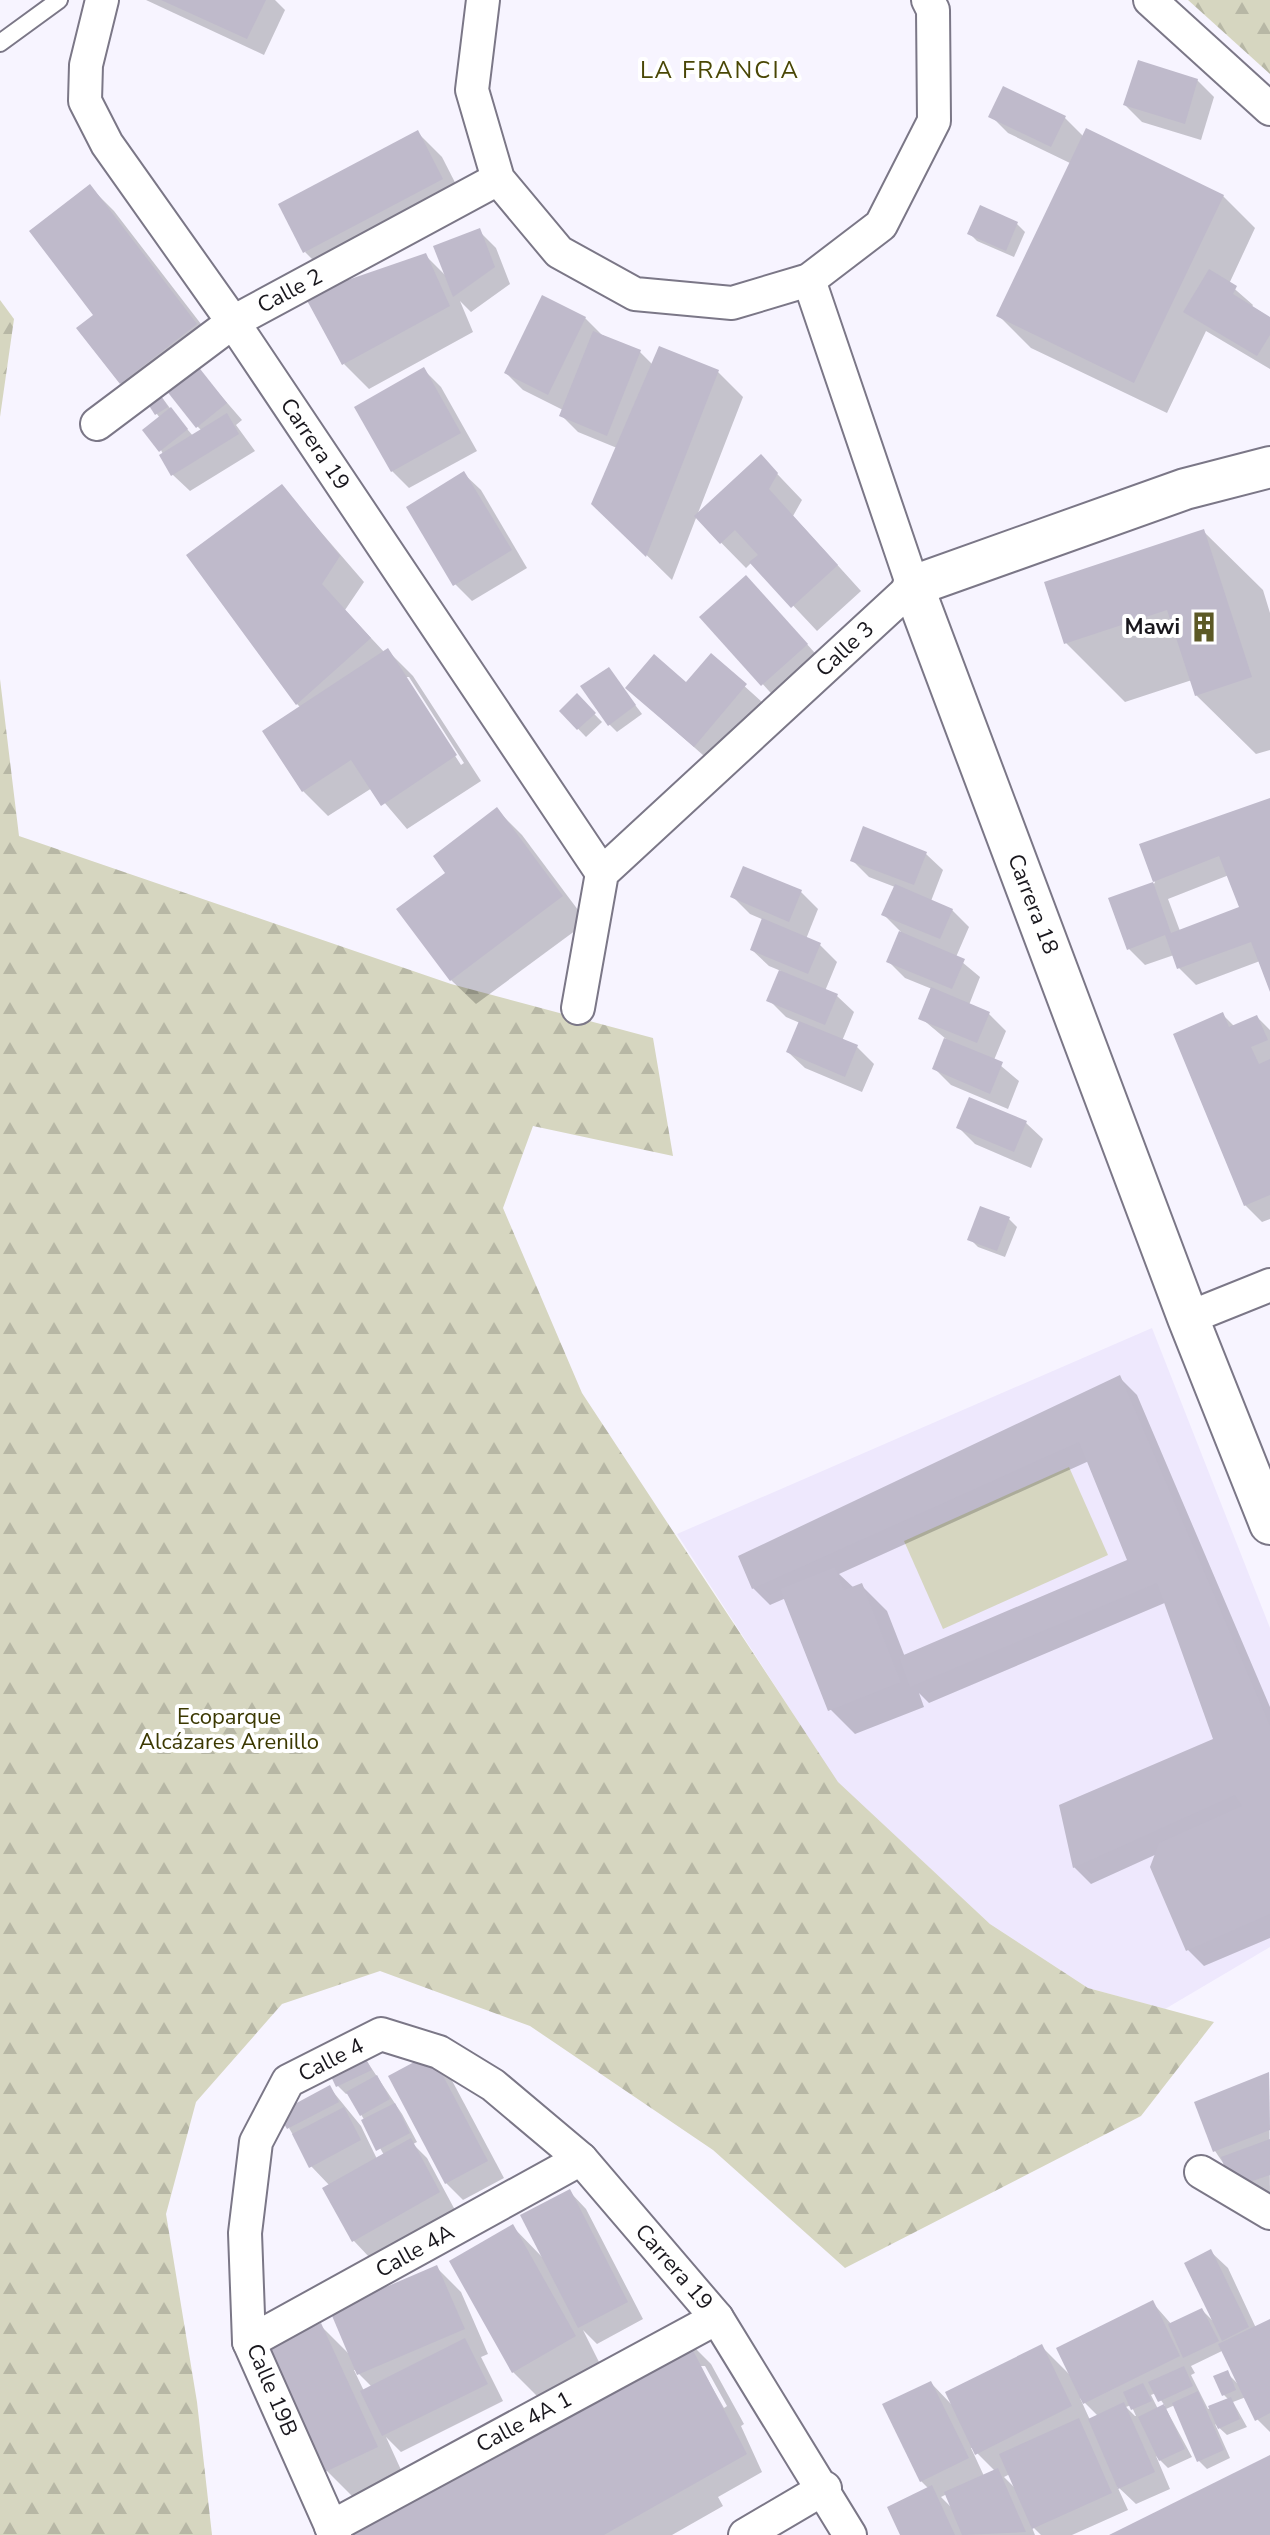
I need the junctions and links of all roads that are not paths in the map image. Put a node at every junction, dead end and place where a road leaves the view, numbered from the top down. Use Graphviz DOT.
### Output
graph roads {
  1 [pos="59,0"];
  2 [pos="102,0"];
  3 [pos="483,0"];
  4 [pos="928,0"];
  5 [pos="1150,0"];
  6 [pos="0,43"];
  7 [pos="1270,109"];
  8 [pos="498,179"];
  9 [pos="809,280"];
  10 [pos="233,322"];
  11 [pos="97,424"];
  12 [pos="1270,467"];
  13 [pos="913,586"];
  14 [pos="602,873"];
  15 [pos="578,1008"];
  16 [pos="1270,1285"];
  17 [pos="1188,1318"];
  18 [pos="1270,1524"];
  19 [pos="439,2052"];
  20 [pos="256,2142"];
  21 [pos="581,2159"];
  22 [pos="1201,2172"];
  23 [pos="1270,2213"];
  24 [pos="717,2318"];
  25 [pos="249,2342"];
  26 [pos="825,2488"];
  27 [pos="333,2531"];
  28 [pos="745,2535"];
  29 [pos="850,2535"];
  1 -- 6 [label="lane"];
  2 -- 10 [label="street, Carrera 19"];
  3 -- 8 [label="street"];
  4 -- 9 [label="street"];
  5 -- 7 [label="street"];
  8 -- 9 [label="street"];
  8 -- 10 [label="street, Calle 2"];
  9 -- 13 [label="street, Carrera 18"];
  10 -- 11 [label="street, Calle 2"];
  10 -- 14 [label="street, Carrera 19"];
  12 -- 13 [label="street, Calle 3"];
  13 -- 14 [label="street, Calle 3"];
  13 -- 17 [label="street, Carrera 18"];
  14 -- 15 [label="street"];
  16 -- 17 [label="street"];
  17 -- 18 [label="street, Carrera 18"];
  19 -- 20 [label="street, Calle 4"];
  19 -- 21 [label="street, Carrera 19"];
  20 -- 25 [label="street, Calle 19B"];
  21 -- 24 [label="street, Carrera 19"];
  21 -- 25 [label="street, Calle 4A"];
  22 -- 23 [label="street"];
  24 -- 26 [label="street, Carrera 19"];
  24 -- 27 [label="street, Calle 4A 1"];
  25 -- 27 [label="street, Calle 19B"];
  26 -- 28 [label="street"];
  26 -- 29 [label="street, Carrera 19"];
}
